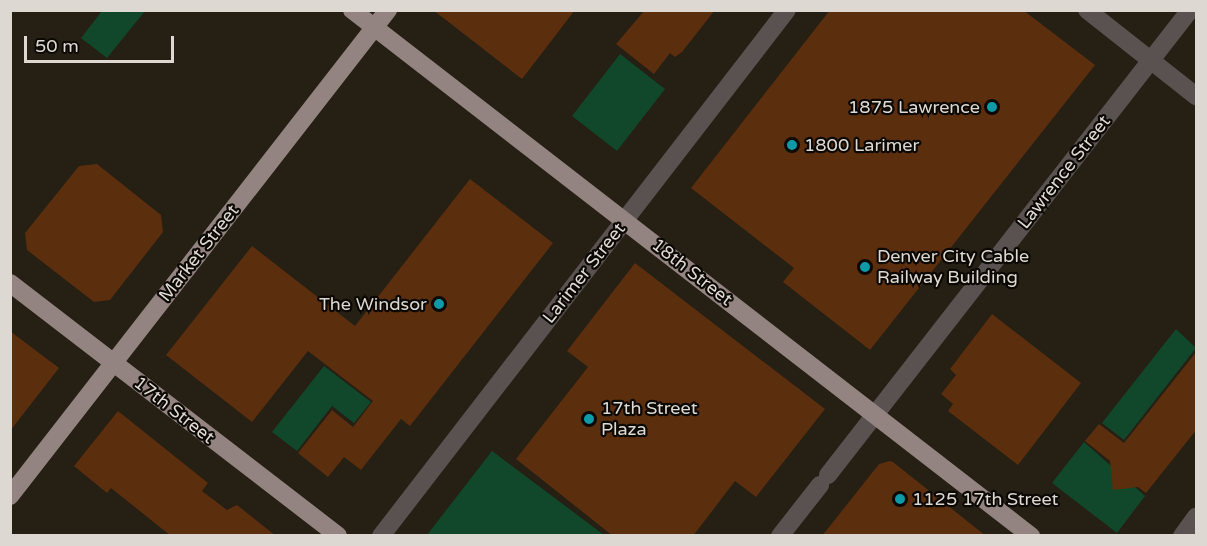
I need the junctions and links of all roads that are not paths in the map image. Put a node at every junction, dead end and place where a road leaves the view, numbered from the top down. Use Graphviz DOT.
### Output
graph roads {
  1 [pos="352,10"];
  2 [pos="388,10"];
  3 [pos="787,10"];
  4 [pos="1087,10"];
  5 [pos="1190,10"];
  6 [pos="374,28"];
  7 [pos="1151,60"];
  8 [pos="1197,96"];
  9 [pos="625,220"];
  10 [pos="10,283"];
  11 [pos="114,363"];
  12 [pos="875,414"];
  13 [pos="10,496"];
  14 [pos="1197,517"];
  15 [pos="338,536"];
  16 [pos="381,536"];
  17 [pos="780,536"];
  18 [pos="1031,536"];
  19 [pos="1182,536"];
  1 -- 6 [label="main road, 18th Street"];
  2 -- 6 [label="main road, Market Street"];
  3 -- 9 [label="street, Larimer Street"];
  4 -- 7 [label="street"];
  5 -- 7 [label="street, Lawrence Street"];
  6 -- 9 [label="main road, 18th Street"];
  6 -- 11 [label="main road, Market Street"];
  7 -- 8 [label="street"];
  7 -- 12 [label="street, Lawrence Street"];
  9 -- 12 [label="main road, 18th Street"];
  9 -- 16 [label="street, Larimer Street"];
  10 -- 11 [label="main road, 17th Street"];
  11 -- 13 [label="main road, Market Street"];
  11 -- 15 [label="main road, 17th Street"];
  12 -- 17 [label="street, Lawrence Street"];
  12 -- 18 [label="main road, 18th Street"];
  14 -- 19 [label="street"];
}
